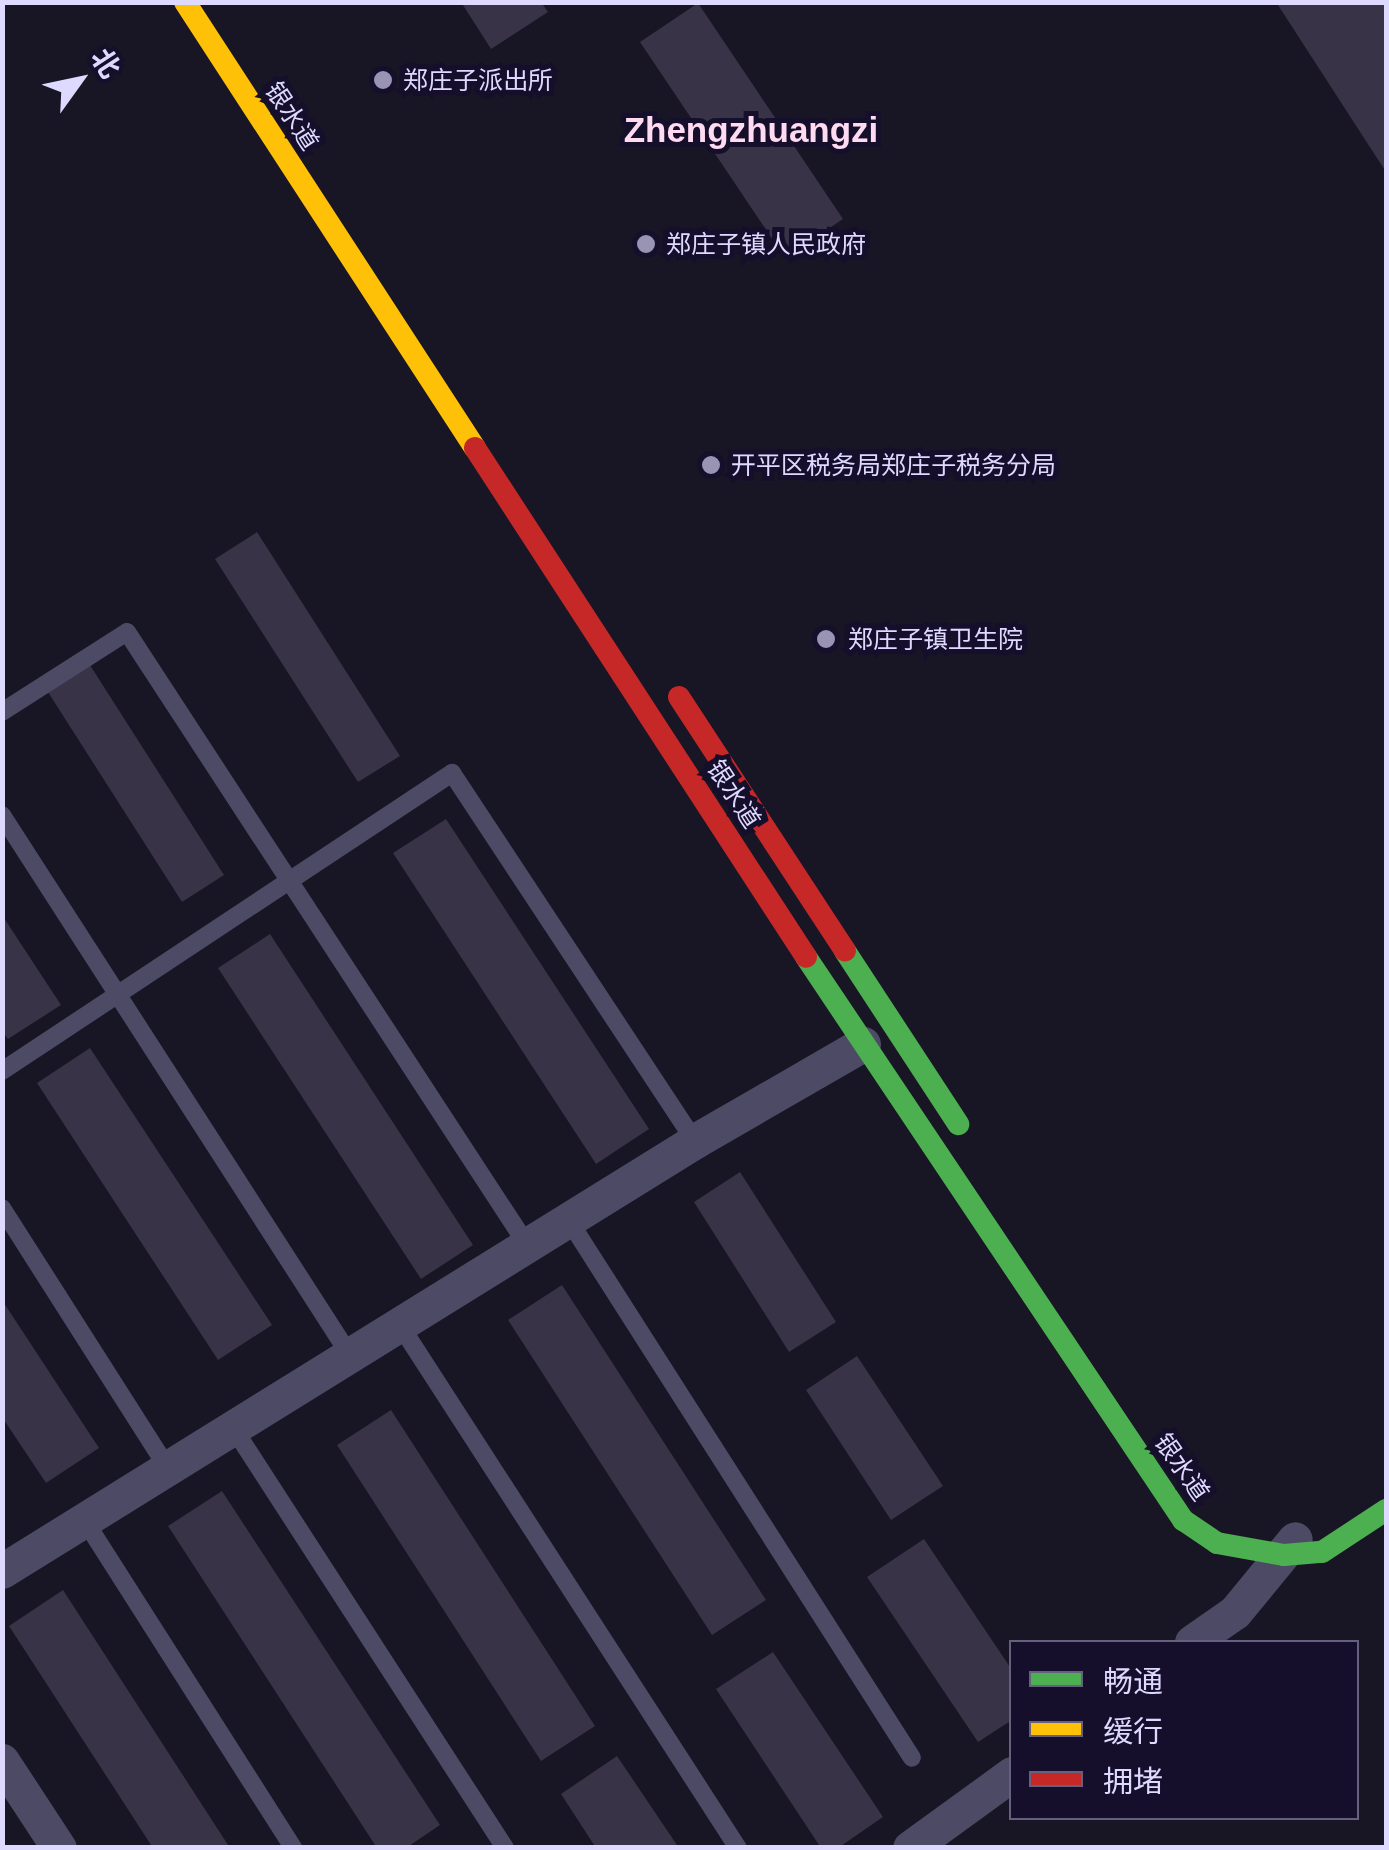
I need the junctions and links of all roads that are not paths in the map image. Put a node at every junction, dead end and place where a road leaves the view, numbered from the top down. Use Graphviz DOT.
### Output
graph roads {
  1 [pos="185,2"];
  2 [pos="662,671"];
  3 [pos="2,712"];
  4 [pos="2,815"];
  5 [pos="290,881"];
  6 [pos="864,1044"];
  7 [pos="2,1071"];
  8 [pos="968,1138"];
  9 [pos="694,1141"];
  10 [pos="2,1208"];
  11 [pos="568,1220"];
  12 [pos="527,1245"];
  13 [pos="400,1325"];
  14 [pos="351,1357"];
  15 [pos="234,1429"];
  16 [pos="168,1469"];
  17 [pos="1386,1510"];
  18 [pos="85,1520"];
  19 [pos="1292,1533"];
  20 [pos="2,1571"];
  21 [pos="1195,1640"];
  22 [pos="912,1758"];
  23 [pos="2,1760"];
  24 [pos="1009,1776"];
  25 [pos="58,1848"];
  26 [pos="293,1848"];
  27 [pos="505,1848"];
  28 [pos="738,1848"];
  29 [pos="910,1848"];
  1 -- 6 [label="street, 银水道"];
  2 -- 8 [label="street, 银水道"];
  3 -- 5 [label="lane"];
  4 -- 14 [label="lane"];
  5 -- 7 [label="lane"];
  5 -- 9 [label="lane"];
  5 -- 12 [label="lane"];
  6 -- 9 [label="street"];
  6 -- 19 [label="street, 银水道"];
  9 -- 11 [label="street"];
  10 -- 16 [label="lane"];
  11 -- 12 [label="street"];
  11 -- 22 [label="lane"];
  12 -- 13 [label="street"];
  13 -- 14 [label="street"];
  13 -- 28 [label="lane"];
  14 -- 15 [label="street"];
  15 -- 16 [label="street"];
  15 -- 27 [label="lane"];
  16 -- 18 [label="street"];
  17 -- 19 [label="street"];
  18 -- 20 [label="street"];
  18 -- 26 [label="lane"];
  19 -- 21 [label="street"];
  23 -- 25 [label="street"];
  24 -- 29 [label="street"];
}
